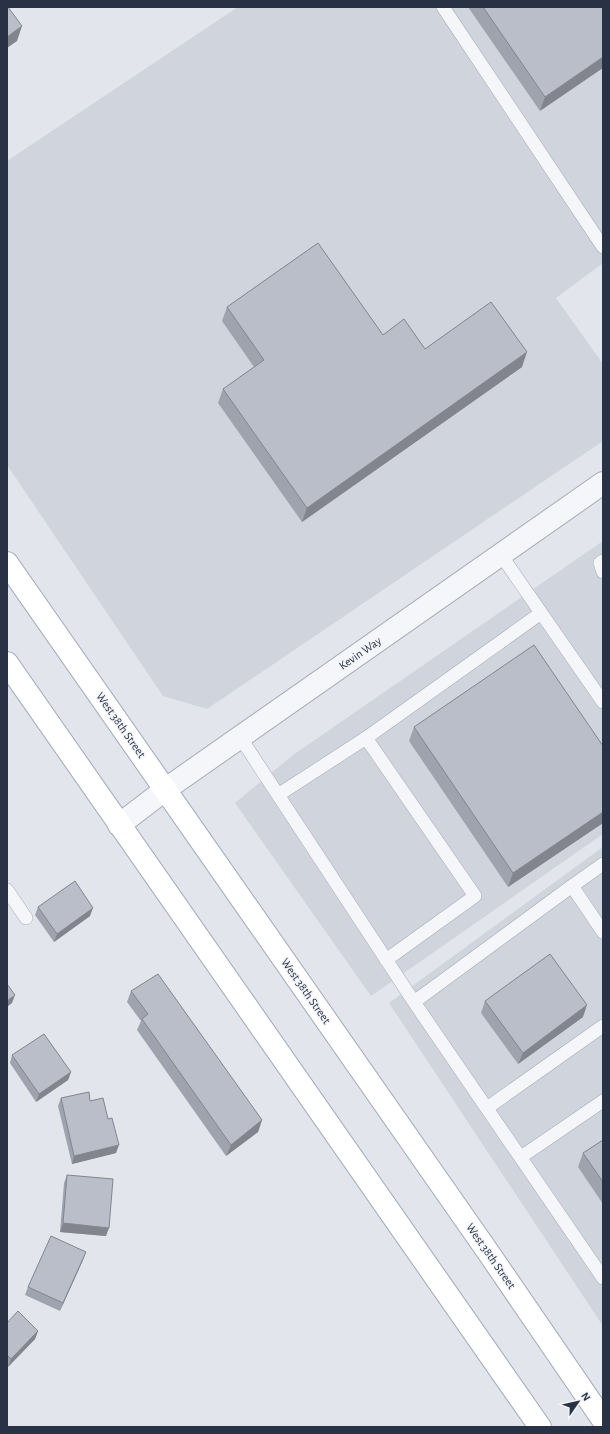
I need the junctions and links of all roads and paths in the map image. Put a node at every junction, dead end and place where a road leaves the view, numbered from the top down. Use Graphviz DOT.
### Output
graph roads {
  1 [pos="443,7"];
  2 [pos="603,247"];
  3 [pos="603,483"];
  4 [pos="501,555"];
  5 [pos="603,561"];
  6 [pos="7,563"];
  7 [pos="603,572"];
  8 [pos="540,613"];
  9 [pos="7,663"];
  10 [pos="603,702"];
  11 [pos="240,738"];
  12 [pos="366,738"];
  13 [pos="166,789"];
  14 [pos="278,796"];
  15 [pos="119,825"];
  16 [pos="603,864"];
  17 [pos="572,886"];
  18 [pos="7,890"];
  19 [pos="26,918"];
  20 [pos="603,932"];
  21 [pos="386,960"];
  22 [pos="414,1002"];
  23 [pos="603,1026"];
  24 [pos="603,1101"];
  25 [pos="487,1108"];
  26 [pos="521,1157"];
  27 [pos="603,1278"];
  28 [pos="603,1420"];
  29 [pos="540,1427"];
  1 -- 2 [label="lane"];
  3 -- 4 [label="street, Kevin Way"];
  4 -- 8 [label="lane"];
  4 -- 11 [label="street, Kevin Way"];
  5 -- 7 [label="lane"];
  6 -- 13 [label="main road, West 38th Street"];
  8 -- 10 [label="lane"];
  8 -- 12 [label="lane"];
  9 -- 15 [label="main road"];
  11 -- 13 [label="street, Kevin Way"];
  11 -- 14 [label="lane"];
  12 -- 14 [label="lane"];
  12 -- 21 [label="lane"];
  13 -- 15 [label="street, Kevin Way"];
  13 -- 28 [label="main road, West 38th Street"];
  14 -- 21 [label="lane"];
  15 -- 29 [label="main road"];
  16 -- 17 [label="lane"];
  17 -- 20 [label="lane"];
  17 -- 22 [label="lane"];
  18 -- 19 [label="lane"];
  21 -- 22 [label="lane"];
  22 -- 25 [label="lane"];
  23 -- 25 [label="lane"];
  24 -- 26 [label="lane"];
  25 -- 26 [label="lane"];
  26 -- 27 [label="lane"];
}
